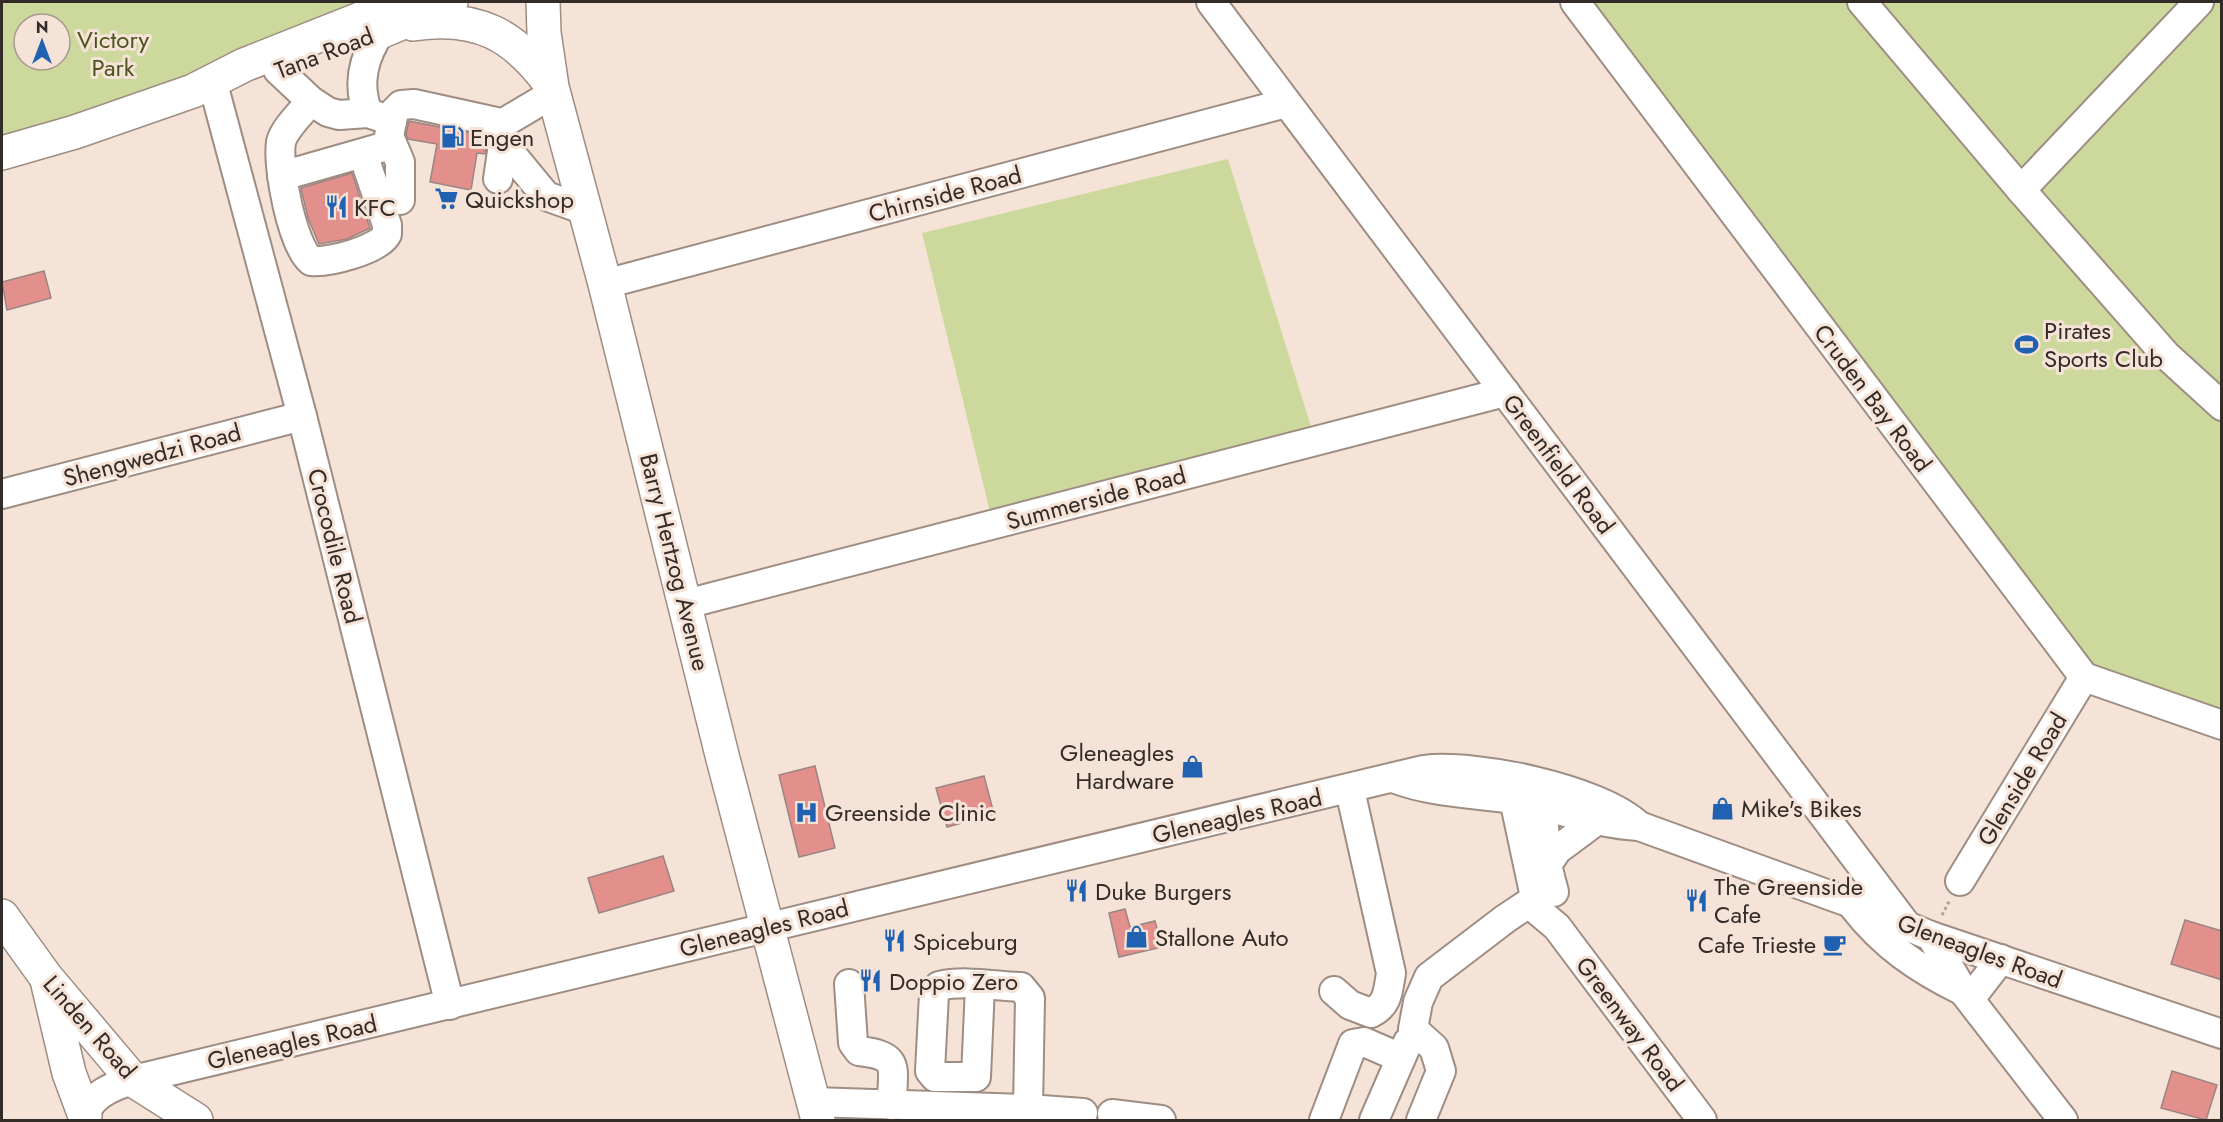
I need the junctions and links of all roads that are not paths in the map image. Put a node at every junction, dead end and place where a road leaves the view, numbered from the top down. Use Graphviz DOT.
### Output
graph roads {
  1 [pos="451,2"];
  2 [pos="543,2"];
  3 [pos="1211,2"];
  4 [pos="1575,2"];
  5 [pos="1862,2"];
  6 [pos="2199,2"];
  7 [pos="391,20"];
  8 [pos="279,70"];
  9 [pos="207,86"];
  10 [pos="553,90"];
  11 [pos="310,101"];
  12 [pos="1286,103"];
  13 [pos="384,126"];
  14 [pos="502,135"];
  15 [pos="2,153"];
  16 [pos="363,154"];
  17 [pos="282,176"];
  18 [pos="498,179"];
  19 [pos="2021,190"];
  20 [pos="400,200"];
  21 [pos="585,210"];
  22 [pos="605,284"];
  23 [pos="1505,392"];
  24 [pos="2222,405"];
  25 [pos="302,416"];
  26 [pos="2,494"];
  27 [pos="686,604"];
  28 [pos="2084,677"];
  29 [pos="2222,725"];
  30 [pos="1350,789"];
  31 [pos="1528,792"];
  32 [pos="1596,821"];
  33 [pos="1639,826"];
  34 [pos="1856,858"];
  35 [pos="1547,865"];
  36 [pos="1960,881"];
  37 [pos="1535,899"];
  38 [pos="1843,901"];
  39 [pos="2,916"];
  40 [pos="768,926"];
  41 [pos="1557,927"];
  42 [pos="1919,931"];
  43 [pos="2001,959"];
  44 [pos="46,977"];
  45 [pos="849,984"];
  46 [pos="980,986"];
  47 [pos="1334,991"];
  48 [pos="1967,995"];
  49 [pos="450,1005"];
  50 [pos="1413,1029"];
  51 [pos="2222,1034"];
  52 [pos="1401,1058"];
  53 [pos="133,1080"];
  54 [pos="892,1105"];
  55 [pos="1028,1109"];
  56 [pos="815,1111"];
  57 [pos="1083,1113"];
  58 [pos="1112,1114"];
  59 [pos="86,1118"];
  60 [pos="196,1120"];
  61 [pos="1156,1120"];
  62 [pos="1324,1120"];
  63 [pos="1374,1120"];
  64 [pos="1421,1120"];
  65 [pos="1702,1120"];
  66 [pos="2063,1120"];
  1 -- 7 [label="main road, Tana Road"];
  2 -- 10 [label="main road, Barry Hertzog Avenue"];
  3 -- 12 [label="street, Greenfield Road"];
  4 -- 28 [label="street, Cruden Bay Road"];
  5 -- 19 [label="street"];
  6 -- 19 [label="street"];
  7 -- 8 [label="main road, Tana Road"];
  7 -- 9 [label="main road, Tana Road"];
  7 -- 10 [label="main road"];
  7 -- 13 [label="street"];
  8 -- 9 [label="main road, Tana Road"];
  8 -- 11 [label="street"];
  9 -- 15 [label="main road, Tana Road"];
  9 -- 25 [label="street, Crocodile Road"];
  10 -- 14 [label="street"];
  10 -- 21 [label="main road, Barry Hertzog Avenue"];
  11 -- 13 [label="street"];
  11 -- 17 [label="street"];
  12 -- 22 [label="street, Chirnside Road"];
  12 -- 23 [label="street, Greenfield Road"];
  13 -- 14 [label="street"];
  13 -- 16 [label="street"];
  13 -- 20 [label="street"];
  14 -- 18 [label="street"];
  14 -- 21 [label="street"];
  16 -- 17 [label="street"];
  16 -- 17 [label="street"];
  19 -- 24 [label="street"];
  21 -- 22 [label="main road, Barry Hertzog Avenue"];
  22 -- 27 [label="main road, Barry Hertzog Avenue"];
  23 -- 27 [label="street, Summerside Road"];
  23 -- 34 [label="street, Greenfield Road"];
  25 -- 26 [label="street, Shengwedzi Road"];
  25 -- 49 [label="street, Crocodile Road"];
  27 -- 40 [label="main road, Barry Hertzog Avenue"];
  28 -- 29 [label="street"];
  28 -- 36 [label="street, Glenside Road"];
  30 -- 31 [label="street, Gleneagles Road"];
  30 -- 40 [label="street, Gleneagles Road"];
  30 -- 47 [label="street"];
  31 -- 32 [label="street, Gleneagles Road"];
  31 -- 33 [label="street, Gleneagles Road"];
  31 -- 35 [label="street"];
  31 -- 37 [label="street, Greenway Road"];
  32 -- 33 [label="street, Gleneagles Road"];
  32 -- 35 [label="street"];
  33 -- 38 [label="street, Gleneagles Road"];
  34 -- 38 [label="street"];
  34 -- 42 [label="street, Greenfield Road"];
  35 -- 41 [label="street"];
  37 -- 41 [label="street, Greenway Road"];
  37 -- 50 [label="street"];
  38 -- 42 [label="street, Gleneagles Road"];
  38 -- 48 [label="street"];
  39 -- 44 [label="main road, Linden Road"];
  40 -- 49 [label="street, Gleneagles Road"];
  40 -- 56 [label="main road, Barry Hertzog Avenue"];
  41 -- 65 [label="street, Greenway Road"];
  42 -- 43 [label="street, Gleneagles Road"];
  42 -- 48 [label="street, Greenfield Road"];
  43 -- 48 [label="street"];
  43 -- 51 [label="street, Gleneagles Road"];
  44 -- 53 [label="main road, Linden Road"];
  44 -- 59 [label="main road"];
  45 -- 54 [label="street"];
  46 -- 55 [label="street"];
  48 -- 66 [label="street, Greenfield Road"];
  49 -- 53 [label="street, Gleneagles Road"];
  50 -- 52 [label="street"];
  50 -- 64 [label="street"];
  52 -- 62 [label="street"];
  52 -- 63 [label="street"];
  53 -- 59 [label="street, Gleneagles Road"];
  53 -- 60 [label="main road, Linden Road"];
  54 -- 55 [label="street"];
  54 -- 56 [label="street"];
  55 -- 57 [label="street"];
  58 -- 61 [label="street"];
}
